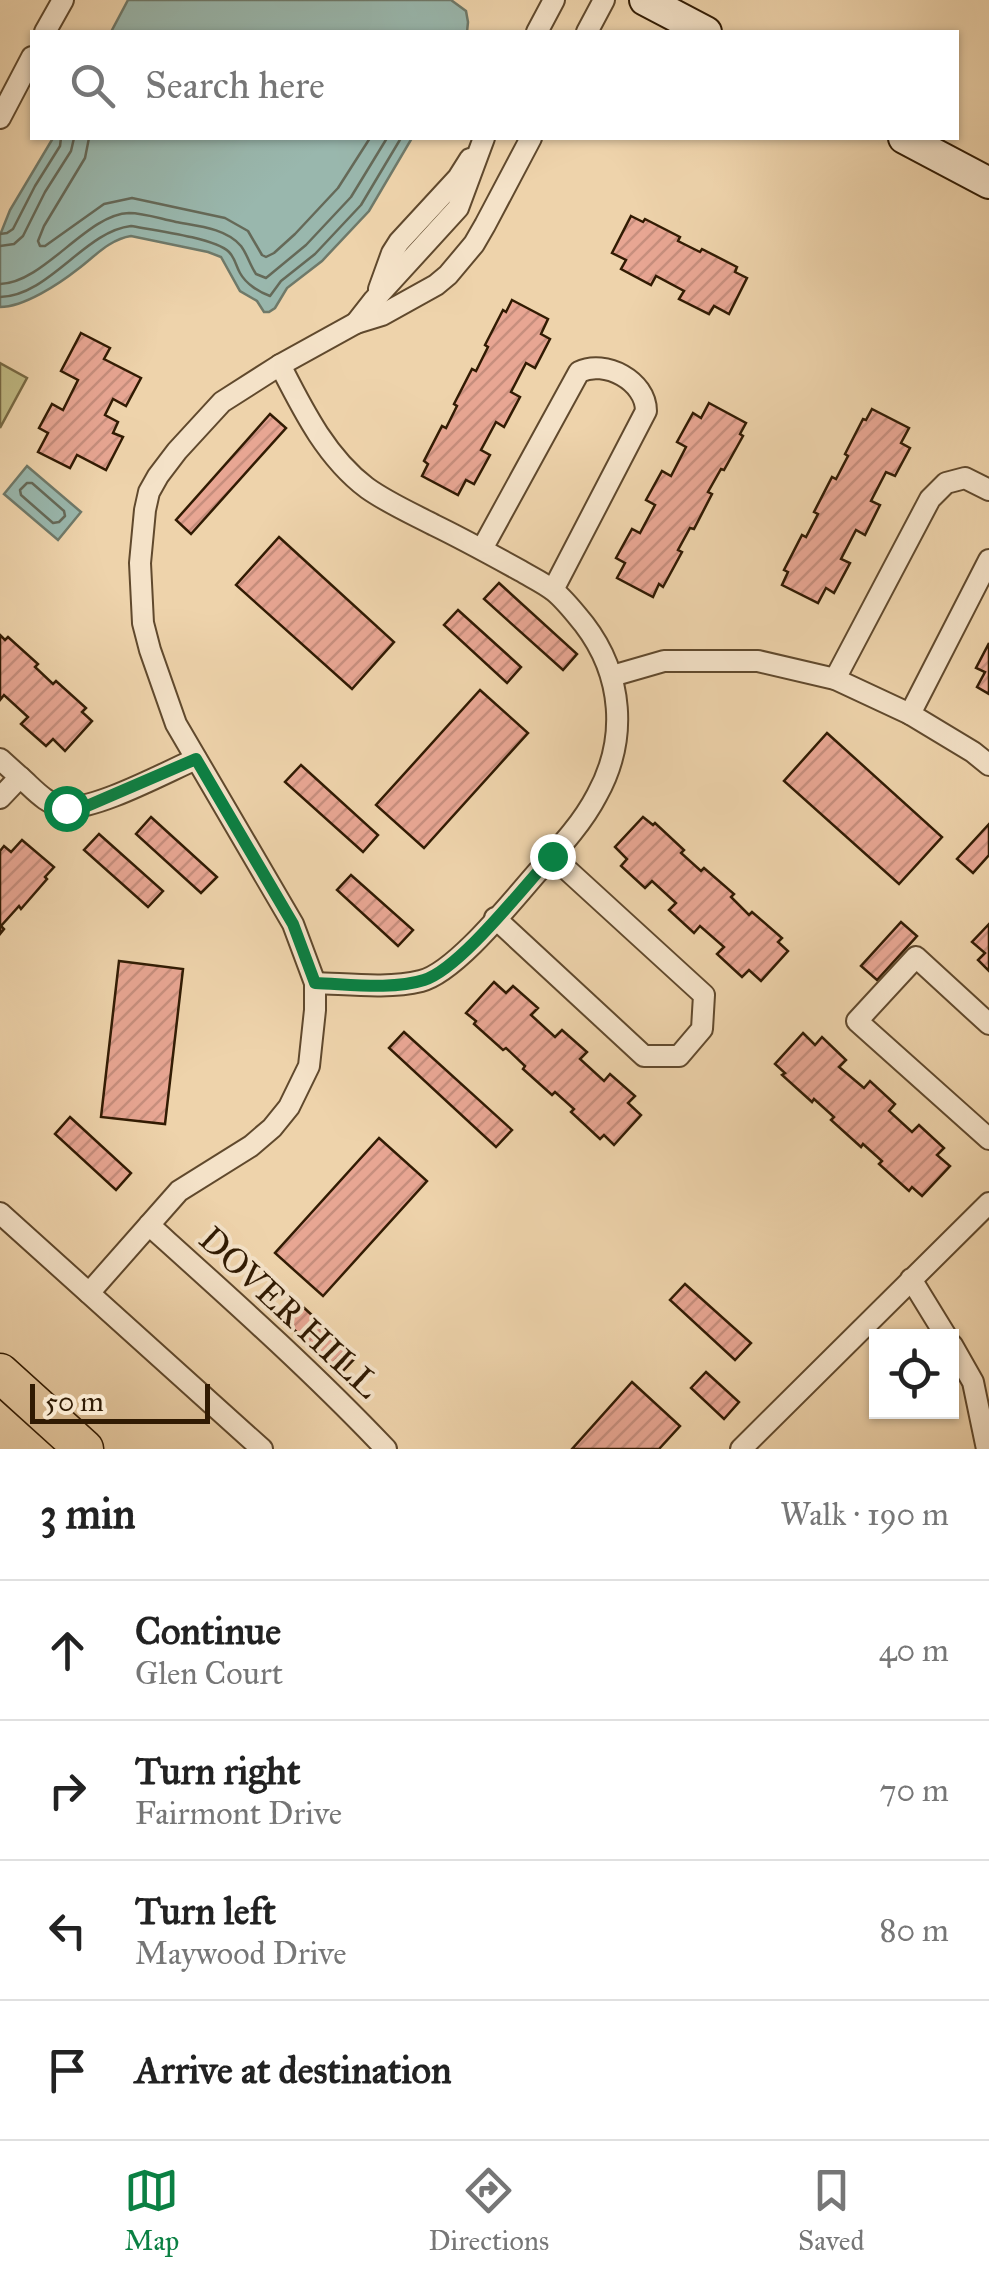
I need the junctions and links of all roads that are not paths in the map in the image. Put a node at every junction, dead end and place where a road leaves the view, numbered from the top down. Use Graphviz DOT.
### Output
graph roads {
  1 [pos="63,0"];
  2 [pos="554,0"];
  3 [pos="604,0"];
  4 [pos="645,0"];
  5 [pos="46,30"];
  6 [pos="538,30"];
  7 [pos="587,30"];
  8 [pos="702,30"];
  9 [pos="30,61"];
  10 [pos="0,118"];
  11 [pos="530,140"];
  12 [pos="908,140"];
  13 [pos="482,141"];
  14 [pos="989,183"];
  15 [pos="458,208"];
  16 [pos="485,226"];
  17 [pos="374,300"];
  18 [pos="356,323"];
  19 [pos="280,365"];
  20 [pos="989,490"];
  21 [pos="482,549"];
  22 [pos="989,560"];
  23 [pos="553,590"];
  24 [pos="612,676"];
  25 [pos="835,679"];
  26 [pos="910,714"];
  27 [pos="0,759"];
  28 [pos="196,759"];
  29 [pos="989,765"];
  30 [pos="20,777"];
  31 [pos="0,798"];
  32 [pos="552,856"];
  33 [pos="495,918"];
  34 [pos="315,983"];
  35 [pos="989,1024"];
  36 [pos="989,1139"];
  37 [pos="989,1202"];
  38 [pos="0,1213"];
  39 [pos="149,1225"];
  40 [pos="910,1279"];
  41 [pos="89,1293"];
  42 [pos="942,1329"];
  43 [pos="959,1358"];
  44 [pos="0,1373"];
  45 [pos="84,1449"];
  46 [pos="262,1449"];
  47 [pos="386,1449"];
  48 [pos="741,1449"];
  49 [pos="987,1449"];
  1 -- 5 [label="street"];
  2 -- 6 [label="street"];
  3 -- 7 [label="street"];
  4 -- 8 [label="street"];
  9 -- 10 [label="street"];
  11 -- 16 [label="street"];
  12 -- 14 [label="street"];
  13 -- 15 [label="street"];
  13 -- 17 [label="street"];
  15 -- 16 [label="street"];
  15 -- 17 [label="street"];
  16 -- 18 [label="street"];
  17 -- 18 [label="street"];
  18 -- 19 [label="street"];
  19 -- 21 [label="street"];
  19 -- 28 [label="street"];
  20 -- 25 [label="street"];
  21 -- 23 [label="street"];
  21 -- 23 [label="street"];
  22 -- 26 [label="street"];
  23 -- 24 [label="street"];
  24 -- 25 [label="street"];
  24 -- 32 [label="street"];
  25 -- 26 [label="street"];
  26 -- 29 [label="street"];
  27 -- 30 [label="street"];
  28 -- 30 [label="street"];
  28 -- 34 [label="street"];
  30 -- 31 [label="street"];
  32 -- 33 [label="street"];
  32 -- 33 [label="street"];
  33 -- 34 [label="street"];
  34 -- 39 [label="street"];
  35 -- 36 [label="street"];
  37 -- 40 [label="street"];
  38 -- 41 [label="street"];
  39 -- 41 [label="street"];
  39 -- 47 [label="street, DOVER HILL"];
  40 -- 42 [label="street"];
  40 -- 48 [label="street"];
  41 -- 46 [label="street"];
  43 -- 49 [label="street"];
  44 -- 45 [label="highway"];
}
